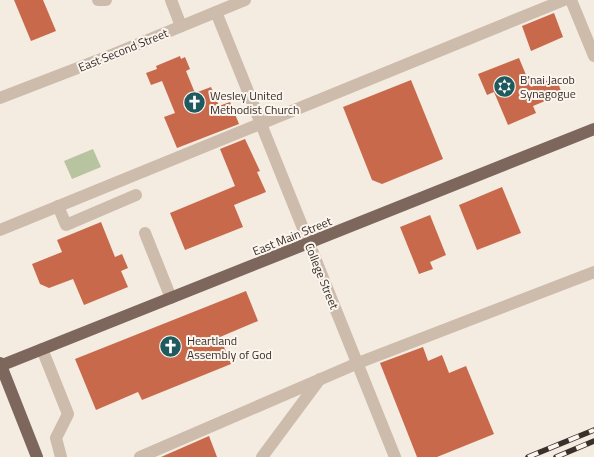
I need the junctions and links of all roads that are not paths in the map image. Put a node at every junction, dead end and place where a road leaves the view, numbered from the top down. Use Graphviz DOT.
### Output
graph roads {
  1 [pos="98,0"];
  2 [pos="106,0"];
  3 [pos="171,0"];
  4 [pos="245,0"];
  5 [pos="564,0"];
  6 [pos="571,0"];
  7 [pos="216,12"];
  8 [pos="181,26"];
  9 [pos="594,56"];
  10 [pos="0,98"];
  11 [pos="260,124"];
  12 [pos="594,129"];
  13 [pos="136,195"];
  14 [pos="58,206"];
  15 [pos="0,230"];
  16 [pos="145,233"];
  17 [pos="309,244"];
  18 [pos="594,272"];
  19 [pos="171,298"];
  20 [pos="42,349"];
  21 [pos="358,364"];
  22 [pos="0,365"];
  23 [pos="320,379"];
  24 [pos="37,457"];
  25 [pos="61,457"];
  26 [pos="140,457"];
  27 [pos="262,457"];
  28 [pos="395,457"];
  1 -- 2 [label="street"];
  3 -- 8 [label="street"];
  4 -- 7 [label="street, East Second Street"];
  5 -- 11 [label="street"];
  6 -- 9 [label="street"];
  7 -- 8 [label="street, East Second Street"];
  7 -- 11 [label="street, College Street"];
  8 -- 10 [label="street, East Second Street"];
  11 -- 14 [label="street"];
  11 -- 17 [label="street, College Street"];
  12 -- 17 [label="main road, East Main Street"];
  13 -- 14 [label="street"];
  14 -- 15 [label="street"];
  16 -- 19 [label="street"];
  17 -- 19 [label="main road, East Main Street"];
  17 -- 21 [label="street, College Street"];
  18 -- 21 [label="street"];
  19 -- 20 [label="main road, East Main Street"];
  20 -- 22 [label="main road, East Main Street"];
  20 -- 25 [label="street"];
  21 -- 23 [label="street"];
  21 -- 28 [label="street, College Street"];
  22 -- 24 [label="main road"];
  23 -- 26 [label="street"];
  23 -- 27 [label="street"];
}
